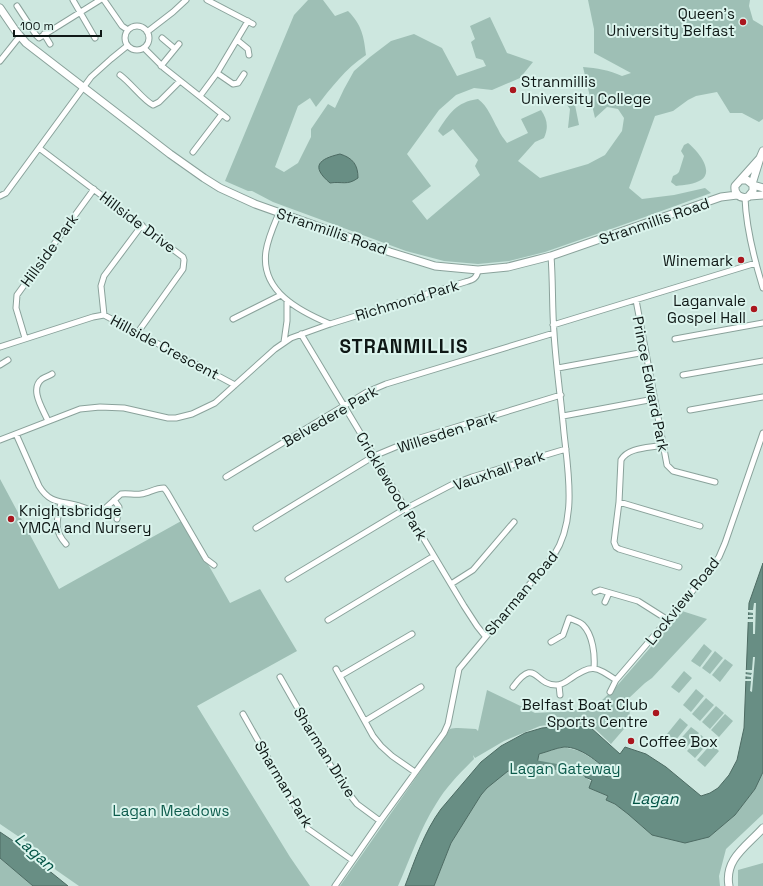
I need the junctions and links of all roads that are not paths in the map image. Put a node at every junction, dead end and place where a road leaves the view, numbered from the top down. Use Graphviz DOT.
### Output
graph roads {
  1 [pos="73,0"];
  2 [pos="100,0"];
  3 [pos="104,0"];
  4 [pos="186,0"];
  5 [pos="207,0"];
  6 [pos="17,6"];
  7 [pos="0,8"];
  8 [pos="80,12"];
  9 [pos="248,21"];
  10 [pos="253,24"];
  11 [pos="128,30"];
  12 [pos="147,32"];
  13 [pos="20,36"];
  14 [pos="42,36"];
  15 [pos="96,38"];
  16 [pos="162,38"];
  17 [pos="237,40"];
  18 [pos="50,44"];
  19 [pos="127,46"];
  20 [pos="144,48"];
  21 [pos="249,56"];
  22 [pos="0,61"];
  23 [pos="162,66"];
  24 [pos="217,73"];
  25 [pos="244,74"];
  26 [pos="120,75"];
  27 [pos="180,81"];
  28 [pos="84,87"];
  29 [pos="200,96"];
  30 [pos="222,114"];
  31 [pos="227,118"];
  32 [pos="39,148"];
  33 [pos="193,152"];
  34 [pos="761,154"];
  35 [pos="741,180"];
  36 [pos="753,185"];
  37 [pos="763,188"];
  38 [pos="94,189"];
  39 [pos="736,192"];
  40 [pos="763,195"];
  41 [pos="0,196"];
  42 [pos="748,197"];
  43 [pos="278,213"];
  44 [pos="142,225"];
  45 [pos="551,256"];
  46 [pos="756,263"];
  47 [pos="478,270"];
  48 [pos="763,288"];
  49 [pos="281,295"];
  50 [pos="287,300"];
  51 [pos="636,300"];
  52 [pos="104,315"];
  53 [pos="233,319"];
  54 [pos="763,323"];
  55 [pos="330,324"];
  56 [pos="553,325"];
  57 [pos="138,332"];
  58 [pos="554,332"];
  59 [pos="301,334"];
  60 [pos="25,338"];
  61 [pos="675,339"];
  62 [pos="284,342"];
  63 [pos="1,346"];
  64 [pos="645,352"];
  65 [pos="8,360"];
  66 [pos="763,361"];
  67 [pos="0,365"];
  68 [pos="558,368"];
  69 [pos="52,374"];
  70 [pos="683,376"];
  71 [pos="235,385"];
  72 [pos="560,395"];
  73 [pos="763,397"];
  74 [pos="654,399"];
  75 [pos="344,407"];
  76 [pos="690,410"];
  77 [pos="563,416"];
  78 [pos="48,421"];
  79 [pos="763,433"];
  80 [pos="16,434"];
  81 [pos="0,440"];
  82 [pos="663,445"];
  83 [pos="566,449"];
  84 [pos="374,456"];
  85 [pos="226,477"];
  86 [pos="715,482"];
  87 [pos="114,500"];
  88 [pos="619,502"];
  89 [pos="61,503"];
  90 [pos="405,509"];
  91 [pos="117,519"];
  92 [pos="514,522"];
  93 [pos="700,526"];
  94 [pos="256,528"];
  95 [pos="66,544"];
  96 [pos="434,556"];
  97 [pos="214,565"];
  98 [pos="679,567"];
  99 [pos="288,579"];
  100 [pos="451,584"];
  101 [pos="595,592"];
  102 [pos="609,593"];
  103 [pos="605,602"];
  104 [pos="328,620"];
  105 [pos="668,620"];
  106 [pos="412,634"];
  107 [pos="485,636"];
  108 [pos="551,642"];
  109 [pos="594,668"];
  110 [pos="336,669"];
  111 [pos="340,676"];
  112 [pos="280,677"];
  113 [pos="616,680"];
  114 [pos="559,685"];
  115 [pos="421,687"];
  116 [pos="514,687"];
  117 [pos="610,692"];
  118 [pos="560,696"];
  119 [pos="243,714"];
  120 [pos="365,721"];
  121 [pos="415,772"];
  122 [pos="380,821"];
  123 [pos="763,828"];
  124 [pos="352,860"];
  125 [pos="335,886"];
  126 [pos="729,886"];
  1 -- 8 [label="street"];
  2 -- 8 [label="street"];
  3 -- 11 [label="street"];
  4 -- 12 [label="street"];
  5 -- 9 [label="street"];
  6 -- 14 [label="street"];
  7 -- 13 [label="street, Stranmillis Road"];
  8 -- 14 [label="street"];
  8 -- 15 [label="street"];
  9 -- 10 [label="street"];
  9 -- 17 [label="street"];
  11 -- 12 [label="street"];
  11 -- 19 [label="street"];
  12 -- 20 [label="street"];
  13 -- 22 [label="street"];
  13 -- 28 [label="street, Stranmillis Road"];
  14 -- 18 [label="street"];
  16 -- 23 [label="street"];
  17 -- 21 [label="street"];
  17 -- 24 [label="street"];
  19 -- 20 [label="street"];
  19 -- 28 [label="street"];
  20 -- 23 [label="street"];
  23 -- 27 [label="street"];
  24 -- 25 [label="street"];
  24 -- 29 [label="street"];
  26 -- 27 [label="street"];
  27 -- 29 [label="street"];
  28 -- 32 [label="street"];
  28 -- 43 [label="street, Stranmillis Road"];
  29 -- 30 [label="street"];
  30 -- 31 [label="street"];
  30 -- 33 [label="street"];
  32 -- 38 [label="street, Hillside Drive"];
  32 -- 41 [label="street"];
  34 -- 35 [label="street"];
  34 -- 36 [label="street"];
  35 -- 36 [label="street"];
  35 -- 39 [label="street"];
  36 -- 37 [label="street"];
  36 -- 42 [label="street"];
  38 -- 44 [label="street, Hillside Drive"];
  38 -- 60 [label="street, Hillside Park"];
  39 -- 42 [label="street"];
  39 -- 45 [label="street, Stranmillis Road"];
  40 -- 42 [label="street"];
  42 -- 46 [label="street"];
  43 -- 47 [label="street, Stranmillis Road"];
  43 -- 49 [label="street"];
  44 -- 52 [label="street"];
  44 -- 57 [label="street, Hillside Drive"];
  45 -- 47 [label="street, Stranmillis Road"];
  45 -- 56 [label="street, Sharman Road"];
  46 -- 48 [label="street"];
  46 -- 51 [label="street"];
  47 -- 55 [label="street, Richmond Park"];
  49 -- 50 [label="street"];
  49 -- 53 [label="street"];
  50 -- 55 [label="street"];
  50 -- 62 [label="street"];
  51 -- 56 [label="street"];
  51 -- 64 [label="street, Prince Edward Park"];
  52 -- 57 [label="street, Hillside Crescent"];
  52 -- 60 [label="street, Hillside Crescent"];
  54 -- 61 [label="street"];
  55 -- 59 [label="street, Richmond Park"];
  56 -- 58 [label="street, Sharman Road"];
  57 -- 71 [label="street, Hillside Crescent"];
  58 -- 68 [label="street, Sharman Road"];
  58 -- 75 [label="street, Belvedere Park"];
  59 -- 62 [label="street, Richmond Park"];
  59 -- 75 [label="street, Cricklewood Park"];
  60 -- 63 [label="street, Hillside Crescent"];
  62 -- 71 [label="street, Richmond Park"];
  64 -- 68 [label="street"];
  64 -- 74 [label="street, Prince Edward Park"];
  65 -- 67 [label="street"];
  66 -- 70 [label="street"];
  68 -- 72 [label="street, Sharman Road"];
  69 -- 78 [label="street"];
  71 -- 78 [label="street, Richmond Park"];
  72 -- 77 [label="street, Sharman Road"];
  72 -- 84 [label="street, Willesden Park"];
  73 -- 76 [label="street"];
  74 -- 77 [label="street"];
  74 -- 82 [label="street, Prince Edward Park"];
  75 -- 84 [label="street, Cricklewood Park"];
  75 -- 85 [label="street, Belvedere Park"];
  77 -- 83 [label="street, Sharman Road"];
  78 -- 80 [label="street, Richmond Park"];
  79 -- 105 [label="street, Lockview Road"];
  80 -- 81 [label="street, Richmond Park"];
  80 -- 89 [label="street"];
  82 -- 86 [label="street, Prince Edward Park"];
  82 -- 88 [label="street"];
  83 -- 90 [label="street, Vauxhall Park"];
  83 -- 107 [label="street, Sharman Road"];
  84 -- 90 [label="street, Cricklewood Park"];
  84 -- 94 [label="street, Willesden Park"];
  87 -- 89 [label="street"];
  87 -- 91 [label="street"];
  87 -- 97 [label="street"];
  88 -- 93 [label="street"];
  88 -- 98 [label="street"];
  89 -- 95 [label="street"];
  90 -- 96 [label="street, Cricklewood Park"];
  90 -- 99 [label="street, Vauxhall Park"];
  92 -- 100 [label="street"];
  96 -- 100 [label="street, Cricklewood Park"];
  96 -- 104 [label="street"];
  100 -- 107 [label="street, Cricklewood Park"];
  101 -- 102 [label="street"];
  102 -- 103 [label="street"];
  102 -- 105 [label="street"];
  105 -- 113 [label="street, Lockview Road"];
  106 -- 111 [label="street"];
  107 -- 121 [label="street, Sharman Road"];
  108 -- 109 [label="street"];
  109 -- 113 [label="street"];
  109 -- 114 [label="street"];
  110 -- 111 [label="street"];
  111 -- 120 [label="street"];
  112 -- 122 [label="street, Sharman Drive"];
  113 -- 117 [label="street, Lockview Road"];
  114 -- 116 [label="street"];
  114 -- 118 [label="street"];
  115 -- 120 [label="street"];
  119 -- 124 [label="street, Sharman Park"];
  120 -- 121 [label="street"];
  121 -- 122 [label="street, Sharman Road"];
  122 -- 124 [label="street, Sharman Road"];
  123 -- 126 [label="street"];
  124 -- 125 [label="street, Sharman Road"];
}
